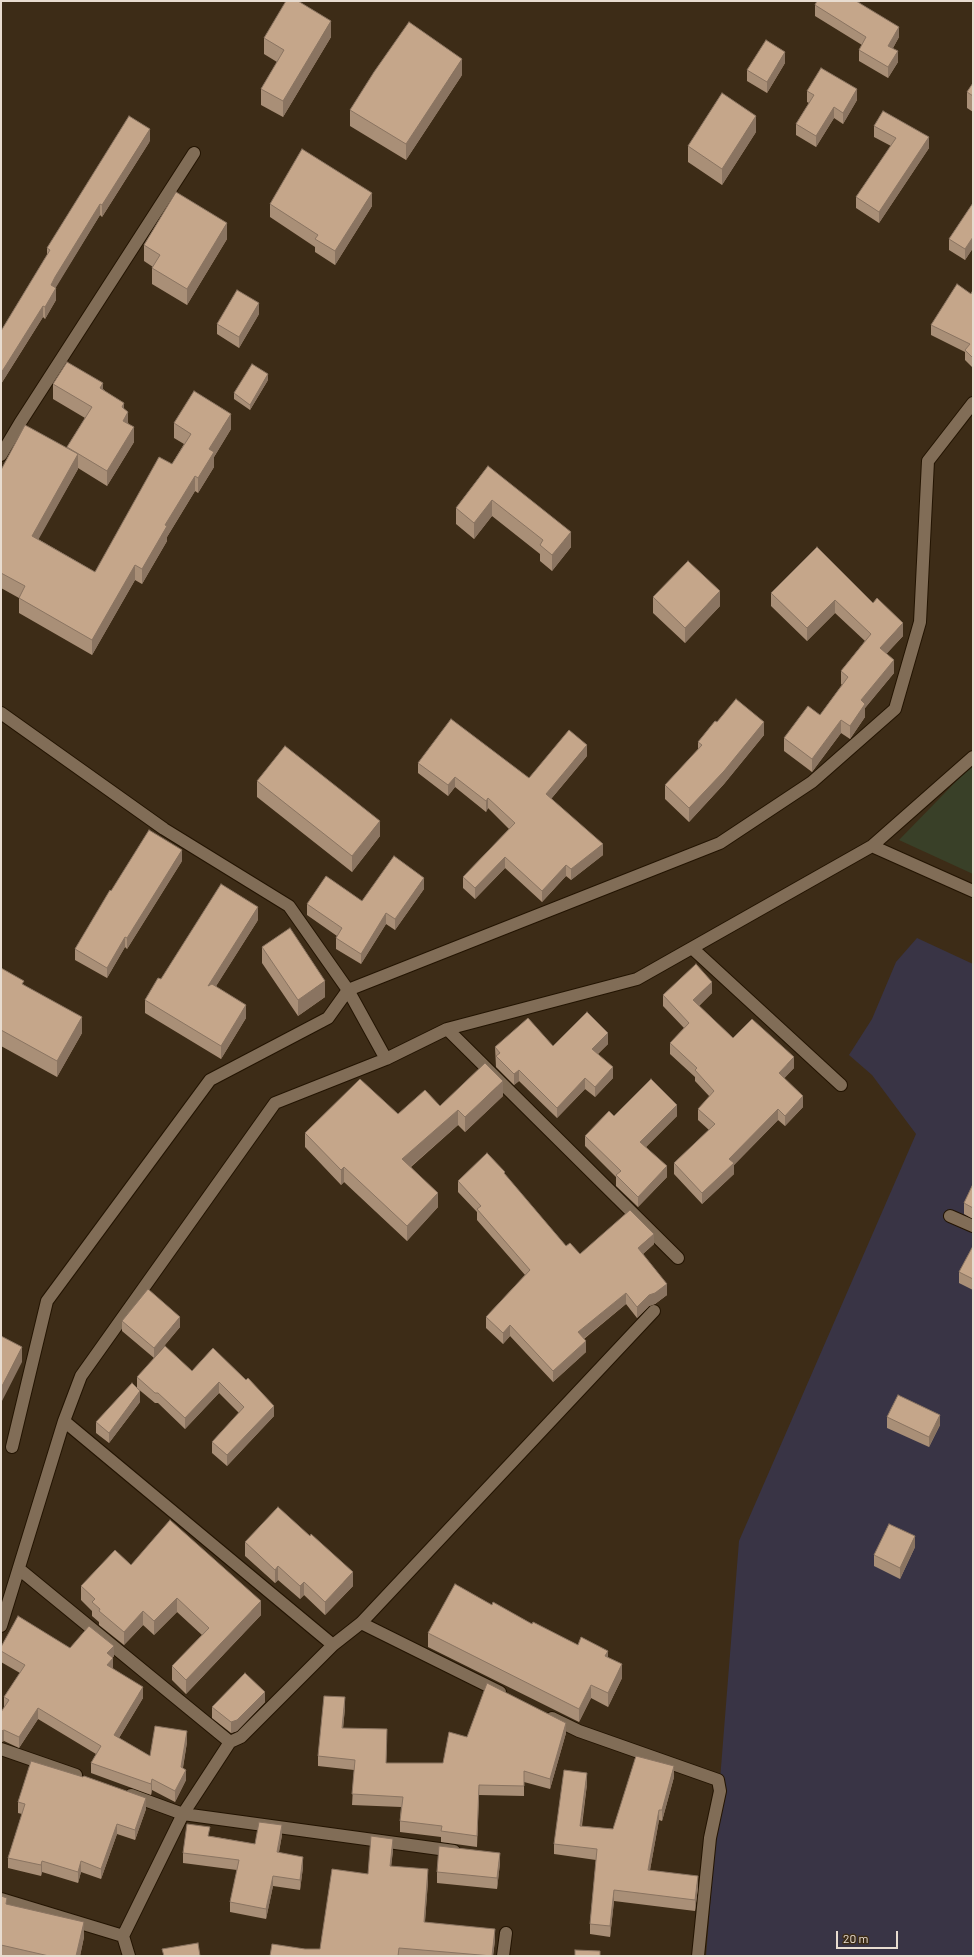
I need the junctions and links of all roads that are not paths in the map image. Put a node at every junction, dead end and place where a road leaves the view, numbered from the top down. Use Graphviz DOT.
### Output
graph roads {
  1 [pos="194,153"];
  2 [pos="973,403"];
  3 [pos="1,455"];
  4 [pos="1,713"];
  5 [pos="973,757"];
  6 [pos="872,846"];
  7 [pos="973,890"];
  8 [pos="692,948"];
  9 [pos="348,990"];
  10 [pos="447,1028"];
  11 [pos="386,1059"];
  12 [pos="841,1085"];
  13 [pos="950,1216"];
  14 [pos="973,1226"];
  15 [pos="678,1258"];
  16 [pos="654,1311"];
  17 [pos="64,1421"];
  18 [pos="12,1447"];
  19 [pos="19,1569"];
  20 [pos="361,1623"];
  21 [pos="1,1626"];
  22 [pos="333,1645"];
  23 [pos="509,1696"];
  24 [pos="544,1714"];
  25 [pos="230,1742"];
  26 [pos="1,1749"];
  27 [pos="88,1780"];
  28 [pos="118,1791"];
  29 [pos="183,1814"];
  30 [pos="466,1853"];
  31 [pos="1,1899"];
  32 [pos="506,1933"];
  33 [pos="123,1936"];
  34 [pos="128,1956"];
  35 [pos="503,1956"];
  36 [pos="698,1956"];
  1 -- 3 [label="street"];
  2 -- 9 [label="street"];
  4 -- 9 [label="street"];
  5 -- 6 [label="street"];
  6 -- 7 [label="street"];
  6 -- 8 [label="street"];
  8 -- 10 [label="street"];
  8 -- 12 [label="street"];
  9 -- 11 [label="street"];
  9 -- 18 [label="street"];
  10 -- 11 [label="street"];
  10 -- 15 [label="street"];
  11 -- 17 [label="street"];
  13 -- 14 [label="street"];
  16 -- 20 [label="street"];
  17 -- 19 [label="street"];
  17 -- 22 [label="street"];
  19 -- 21 [label="street"];
  19 -- 25 [label="street"];
  20 -- 22 [label="street"];
  20 -- 23 [label="street"];
  22 -- 25 [label="street"];
  24 -- 36 [label="street"];
  25 -- 29 [label="street"];
  26 -- 27 [label="street"];
  28 -- 29 [label="street"];
  29 -- 30 [label="street"];
  29 -- 33 [label="street"];
  31 -- 33 [label="street"];
  32 -- 35 [label="street"];
  33 -- 34 [label="street"];
}
